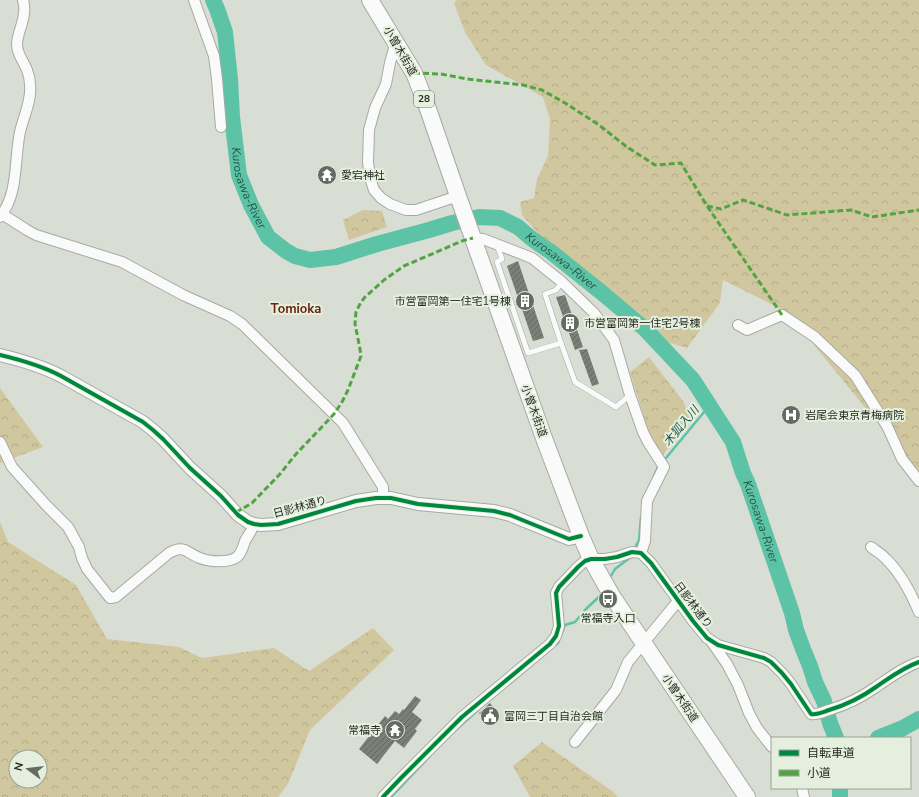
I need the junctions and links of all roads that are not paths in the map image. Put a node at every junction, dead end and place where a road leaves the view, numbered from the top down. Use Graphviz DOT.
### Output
graph roads {
  1 [pos="23,0"];
  2 [pos="194,0"];
  3 [pos="370,0"];
  4 [pos="396,41"];
  5 [pos="221,127"];
  6 [pos="459,201"];
  7 [pos="1,216"];
  8 [pos="472,236"];
  9 [pos="497,244"];
  10 [pos="562,282"];
  11 [pos="738,325"];
  12 [pos="561,343"];
  13 [pos="0,355"];
  14 [pos="630,394"];
  15 [pos="0,442"];
  16 [pos="919,481"];
  17 [pos="383,498"];
  18 [pos="254,524"];
  19 [pos="581,536"];
  20 [pos="871,547"];
  21 [pos="641,553"];
  22 [pos="591,559"];
  23 [pos="678,601"];
  24 [pos="919,612"];
  25 [pos="711,641"];
  26 [pos="644,643"];
  27 [pos="919,662"];
  28 [pos="575,742"];
  29 [pos="771,746"];
  30 [pos="383,797"];
  31 [pos="746,797"];
  1 -- 7 [label="street"];
  2 -- 5 [label="street"];
  3 -- 4 [label="main road, 小曽木街道 / 28"];
  4 -- 6 [label="main road, 小曽木街道 / 28"];
  4 -- 6 [label="street"];
  6 -- 8 [label="main road, 小曽木街道 / 28"];
  7 -- 17 [label="street"];
  8 -- 9 [label="street"];
  8 -- 19 [label="main road, 小曽木街道 / 28"];
  9 -- 10 [label="street"];
  9 -- 12 [label="lane"];
  10 -- 12 [label="lane"];
  10 -- 14 [label="street"];
  11 -- 16 [label="street"];
  12 -- 14 [label="lane"];
  13 -- 18 [label="street, 日影林通り"];
  14 -- 21 [label="street"];
  15 -- 18 [label="street"];
  17 -- 18 [label="street, 日影林通り"];
  17 -- 19 [label="street, 日影林通り"];
  19 -- 22 [label="main road, 小曽木街道 / 28"];
  20 -- 24 [label="street"];
  21 -- 22 [label="street"];
  21 -- 23 [label="street, 日影林通り"];
  22 -- 26 [label="main road, 小曽木街道 / 28"];
  22 -- 30 [label="street"];
  23 -- 25 [label="street, 日影林通り"];
  23 -- 26 [label="street"];
  25 -- 27 [label="street, 日影林通り"];
  25 -- 29 [label="street"];
  26 -- 28 [label="street"];
  26 -- 31 [label="main road, 小曽木街道 / 28"];
}
